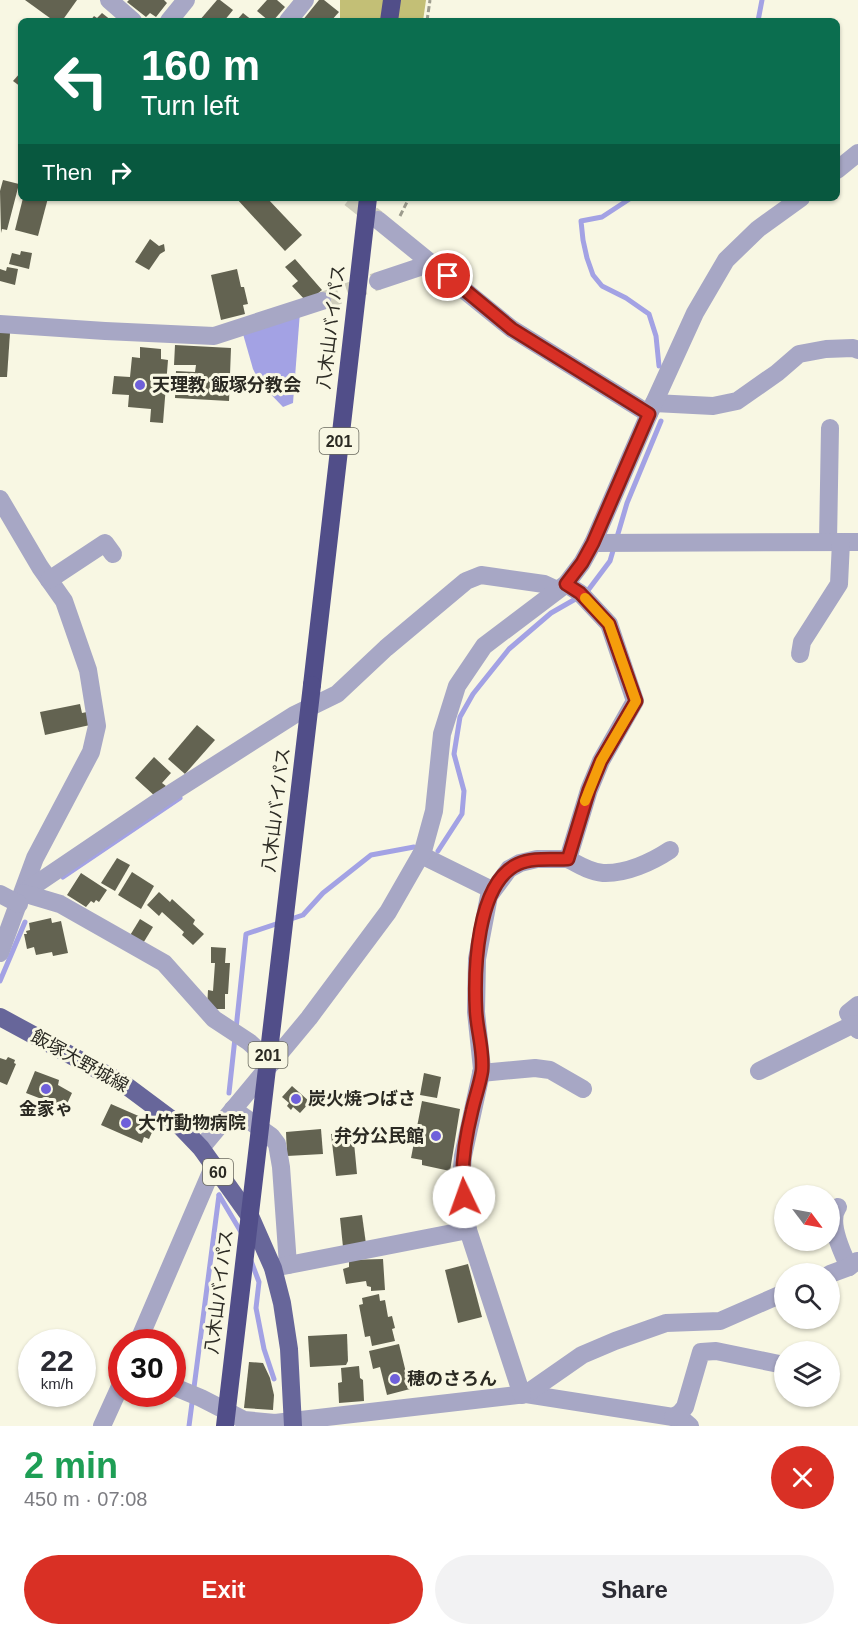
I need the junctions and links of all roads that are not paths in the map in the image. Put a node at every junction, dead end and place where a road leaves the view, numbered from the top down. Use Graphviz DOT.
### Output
graph roads {
  1 [pos="109,0"];
  2 [pos="186,0"];
  3 [pos="305,0"];
  4 [pos="392,0"];
  5 [pos="130,18"];
  6 [pos="171,18"];
  7 [pos="290,18"];
  8 [pos="389,18"];
  9 [pos="858,153"];
  10 [pos="840,168"];
  11 [pos="368,201"];
  12 [pos="797,201"];
  13 [pos="378,220"];
  14 [pos="432,263"];
  15 [pos="378,281"];
  16 [pos="322,301"];
  17 [pos="0,324"];
  18 [pos="858,350"];
  19 [pos="651,409"];
  20 [pos="830,428"];
  21 [pos="0,499"];
  22 [pos="842,542"];
  23 [pos="608,543"];
  24 [pos="113,554"];
  25 [pos="49,580"];
  26 [pos="572,591"];
  27 [pos="800,654"];
  28 [pos="670,850"];
  29 [pos="421,855"];
  30 [pos="568,859"];
  31 [pos="492,890"];
  32 [pos="0,894"];
  33 [pos="21,898"];
  34 [pos="0,952"];
  35 [pos="858,1005"];
  36 [pos="0,1017"];
  37 [pos="856,1027"];
  38 [pos="272,1063"];
  39 [pos="759,1071"];
  40 [pos="482,1073"];
  41 [pos="583,1089"];
  42 [pos="233,1109"];
  43 [pos="201,1148"];
  44 [pos="214,1165"];
  45 [pos="468,1230"];
  46 [pos="840,1243"];
  47 [pos="854,1263"];
  48 [pos="281,1266"];
  49 [pos="840,1269"];
  50 [pos="774,1297"];
  51 [pos="144,1329"];
  52 [pos="774,1363"];
  53 [pos="186,1392"];
  54 [pos="524,1394"];
  55 [pos="111,1407"];
  56 [pos="673,1417"];
  57 [pos="293,1423"];
  58 [pos="102,1426"];
  59 [pos="225,1426"];
  60 [pos="690,1426"];
  1 -- 5 [label="street"];
  2 -- 6 [label="street"];
  3 -- 7 [label="street"];
  4 -- 8 [label="highway"];
  9 -- 10 [label="street"];
  11 -- 59 [label="highway, 八木山バイパス / 201, bridge"];
  12 -- 19 [label="street"];
  13 -- 14 [label="street"];
  14 -- 15 [label="street"];
  14 -- 19 [label="street"];
  16 -- 17 [label="street"];
  18 -- 19 [label="street"];
  19 -- 23 [label="street"];
  20 -- 22 [label="street"];
  21 -- 25 [label="street"];
  22 -- 23 [label="street"];
  22 -- 27 [label="street"];
  23 -- 26 [label="street"];
  24 -- 25 [label="street"];
  25 -- 33 [label="street"];
  26 -- 29 [label="street"];
  26 -- 30 [label="street"];
  26 -- 33 [label="street"];
  28 -- 30 [label="street"];
  29 -- 31 [label="street"];
  29 -- 38 [label="street"];
  30 -- 31 [label="street"];
  31 -- 40 [label="street"];
  32 -- 33 [label="street"];
  33 -- 34 [label="street"];
  33 -- 38 [label="street"];
  35 -- 37 [label="street"];
  36 -- 43 [label="main road, 飯塚大野城線 / 60"];
  37 -- 39 [label="street"];
  38 -- 42 [label="street"];
  40 -- 41 [label="street"];
  40 -- 45 [label="street"];
  42 -- 43 [label="street"];
  42 -- 48 [label="street"];
  43 -- 44 [label="main road, 飯塚大野城線 / 60"];
  44 -- 48 [label="main road, 飯塚大野城線 / 60"];
  44 -- 51 [label="street"];
  45 -- 48 [label="street"];
  45 -- 54 [label="street"];
  46 -- 47 [label="street"];
  47 -- 49 [label="street"];
  48 -- 57 [label="main road, 飯塚大野城線 / 60"];
  50 -- 54 [label="street"];
  52 -- 56 [label="street"];
  53 -- 57 [label="street"];
  54 -- 56 [label="street"];
  54 -- 57 [label="street"];
  55 -- 58 [label="street"];
  56 -- 60 [label="street"];
}
